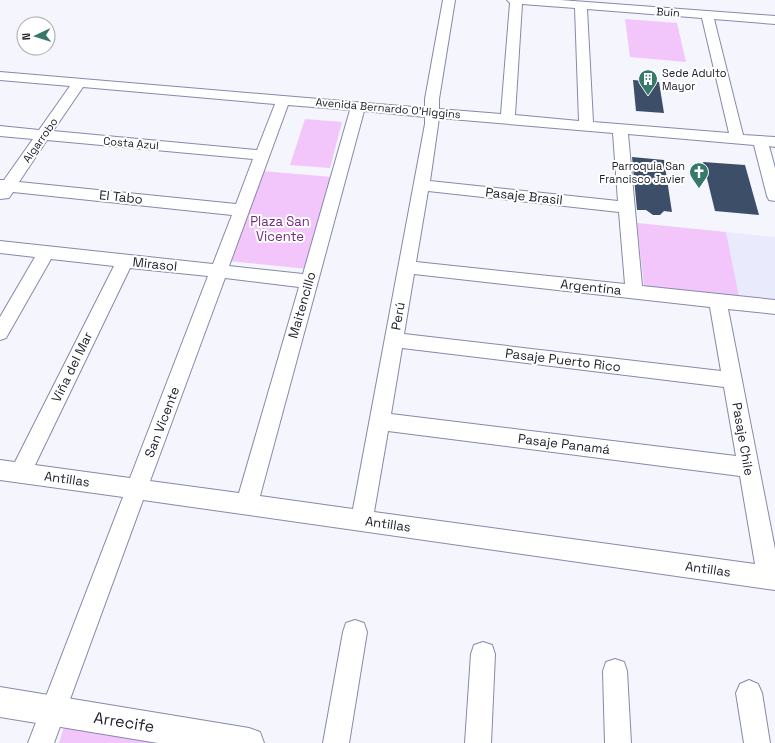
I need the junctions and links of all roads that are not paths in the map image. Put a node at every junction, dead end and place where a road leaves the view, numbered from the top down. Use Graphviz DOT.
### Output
graph roads {
  1 [pos="449,0"];
  2 [pos="514,0"];
  3 [pos="581,5"];
  4 [pos="707,15"];
  5 [pos="775,20"];
  6 [pos="0,76"];
  7 [pos="79,83"];
  8 [pos="283,100"];
  9 [pos="358,106"];
  10 [pos="432,112"];
  11 [pos="508,118"];
  12 [pos="586,125"];
  13 [pos="620,128"];
  14 [pos="0,130"];
  15 [pos="44,135"];
  16 [pos="737,138"];
  17 [pos="760,141"];
  18 [pos="775,142"];
  19 [pos="262,156"];
  20 [pos="421,185"];
  21 [pos="3,189"];
  22 [pos="775,196"];
  23 [pos="627,207"];
  24 [pos="242,210"];
  25 [pos="0,247"];
  26 [pos="47,252"];
  27 [pos="125,260"];
  28 [pos="407,267"];
  29 [pos="219,270"];
  30 [pos="309,281"];
  31 [pos="634,292"];
  32 [pos="718,301"];
  33 [pos="775,307"];
  34 [pos="0,333"];
  35 [pos="394,340"];
  36 [pos="732,380"];
  37 [pos="379,421"];
  38 [pos="748,467"];
  39 [pos="10,472"];
  40 [pos="137,489"];
  41 [pos="247,504"];
  42 [pos="362,520"];
  43 [pos="772,578"];
  44 [pos="355,632"];
  45 [pos="483,654"];
  46 [pos="615,671"];
  47 [pos="749,693"];
  48 [pos="0,702"];
  49 [pos="54,711"];
  50 [pos="42,743"];
  51 [pos="249,743"];
  52 [pos="336,743"];
  53 [pos="478,743"];
  54 [pos="618,743"];
  55 [pos="756,743"];
  1 -- 10 [label="street, Perú"];
  2 -- 3 [label="street, Buin"];
  2 -- 11 [label="street"];
  3 -- 4 [label="street, Buin"];
  3 -- 12 [label="street"];
  4 -- 5 [label="street, Buin"];
  4 -- 16 [label="street"];
  6 -- 7 [label="street, Avenida Bernardo O'Higgins"];
  7 -- 8 [label="street, Avenida Bernardo O'Higgins"];
  7 -- 15 [label="street, Algarrobo"];
  8 -- 9 [label="street, Avenida Bernardo O'Higgins"];
  8 -- 19 [label="street, San Vicente"];
  9 -- 10 [label="street, Avenida Bernardo O'Higgins"];
  9 -- 30 [label="street, Maitencillo"];
  10 -- 11 [label="street, Avenida Bernardo O'Higgins"];
  10 -- 20 [label="street, Perú"];
  11 -- 12 [label="street, Avenida Bernardo O'Higgins"];
  12 -- 13 [label="street, Avenida Bernardo O'Higgins"];
  13 -- 16 [label="street, Avenida Bernardo O'Higgins"];
  13 -- 23 [label="street"];
  14 -- 15 [label="street, Costa Azul"];
  15 -- 19 [label="street, Costa Azul"];
  15 -- 21 [label="street, Algarrobo"];
  16 -- 17 [label="street, Avenida Bernardo O'Higgins"];
  17 -- 18 [label="street, Avenida Bernardo O'Higgins"];
  17 -- 22 [label="street"];
  19 -- 24 [label="street, San Vicente"];
  20 -- 23 [label="street, Pasaje Brasil"];
  20 -- 28 [label="street, Perú"];
  21 -- 24 [label="street, El Tabo"];
  23 -- 31 [label="street"];
  24 -- 29 [label="street, San Vicente"];
  25 -- 26 [label="street, Mirasol"];
  26 -- 27 [label="street, Mirasol"];
  26 -- 34 [label="street"];
  27 -- 29 [label="street, Mirasol"];
  27 -- 39 [label="street, Viña del Mar"];
  28 -- 31 [label="street, Argentina"];
  28 -- 35 [label="street, Perú"];
  29 -- 30 [label="street, Mirasol"];
  29 -- 40 [label="street, San Vicente"];
  30 -- 41 [label="street, Maitencillo"];
  31 -- 32 [label="street, Argentina"];
  32 -- 33 [label="street, Argentina"];
  32 -- 36 [label="street, Pasaje Chile"];
  35 -- 36 [label="street, Pasaje Puerto Rico"];
  35 -- 37 [label="street, Perú"];
  36 -- 38 [label="street, Pasaje Chile"];
  37 -- 38 [label="street, Pasaje Panamá"];
  37 -- 42 [label="street, Perú"];
  38 -- 43 [label="street, Pasaje Chile"];
  39 -- 40 [label="street, Antillas"];
  40 -- 41 [label="street, Antillas"];
  40 -- 49 [label="street, San Vicente"];
  41 -- 42 [label="street, Antillas"];
  42 -- 43 [label="street, Antillas"];
  44 -- 52 [label="street"];
  45 -- 53 [label="street"];
  46 -- 54 [label="street"];
  47 -- 55 [label="street"];
  48 -- 49 [label="street, Arrecife"];
  49 -- 50 [label="street, San Vicente"];
  49 -- 51 [label="street, Arrecife"];
}
